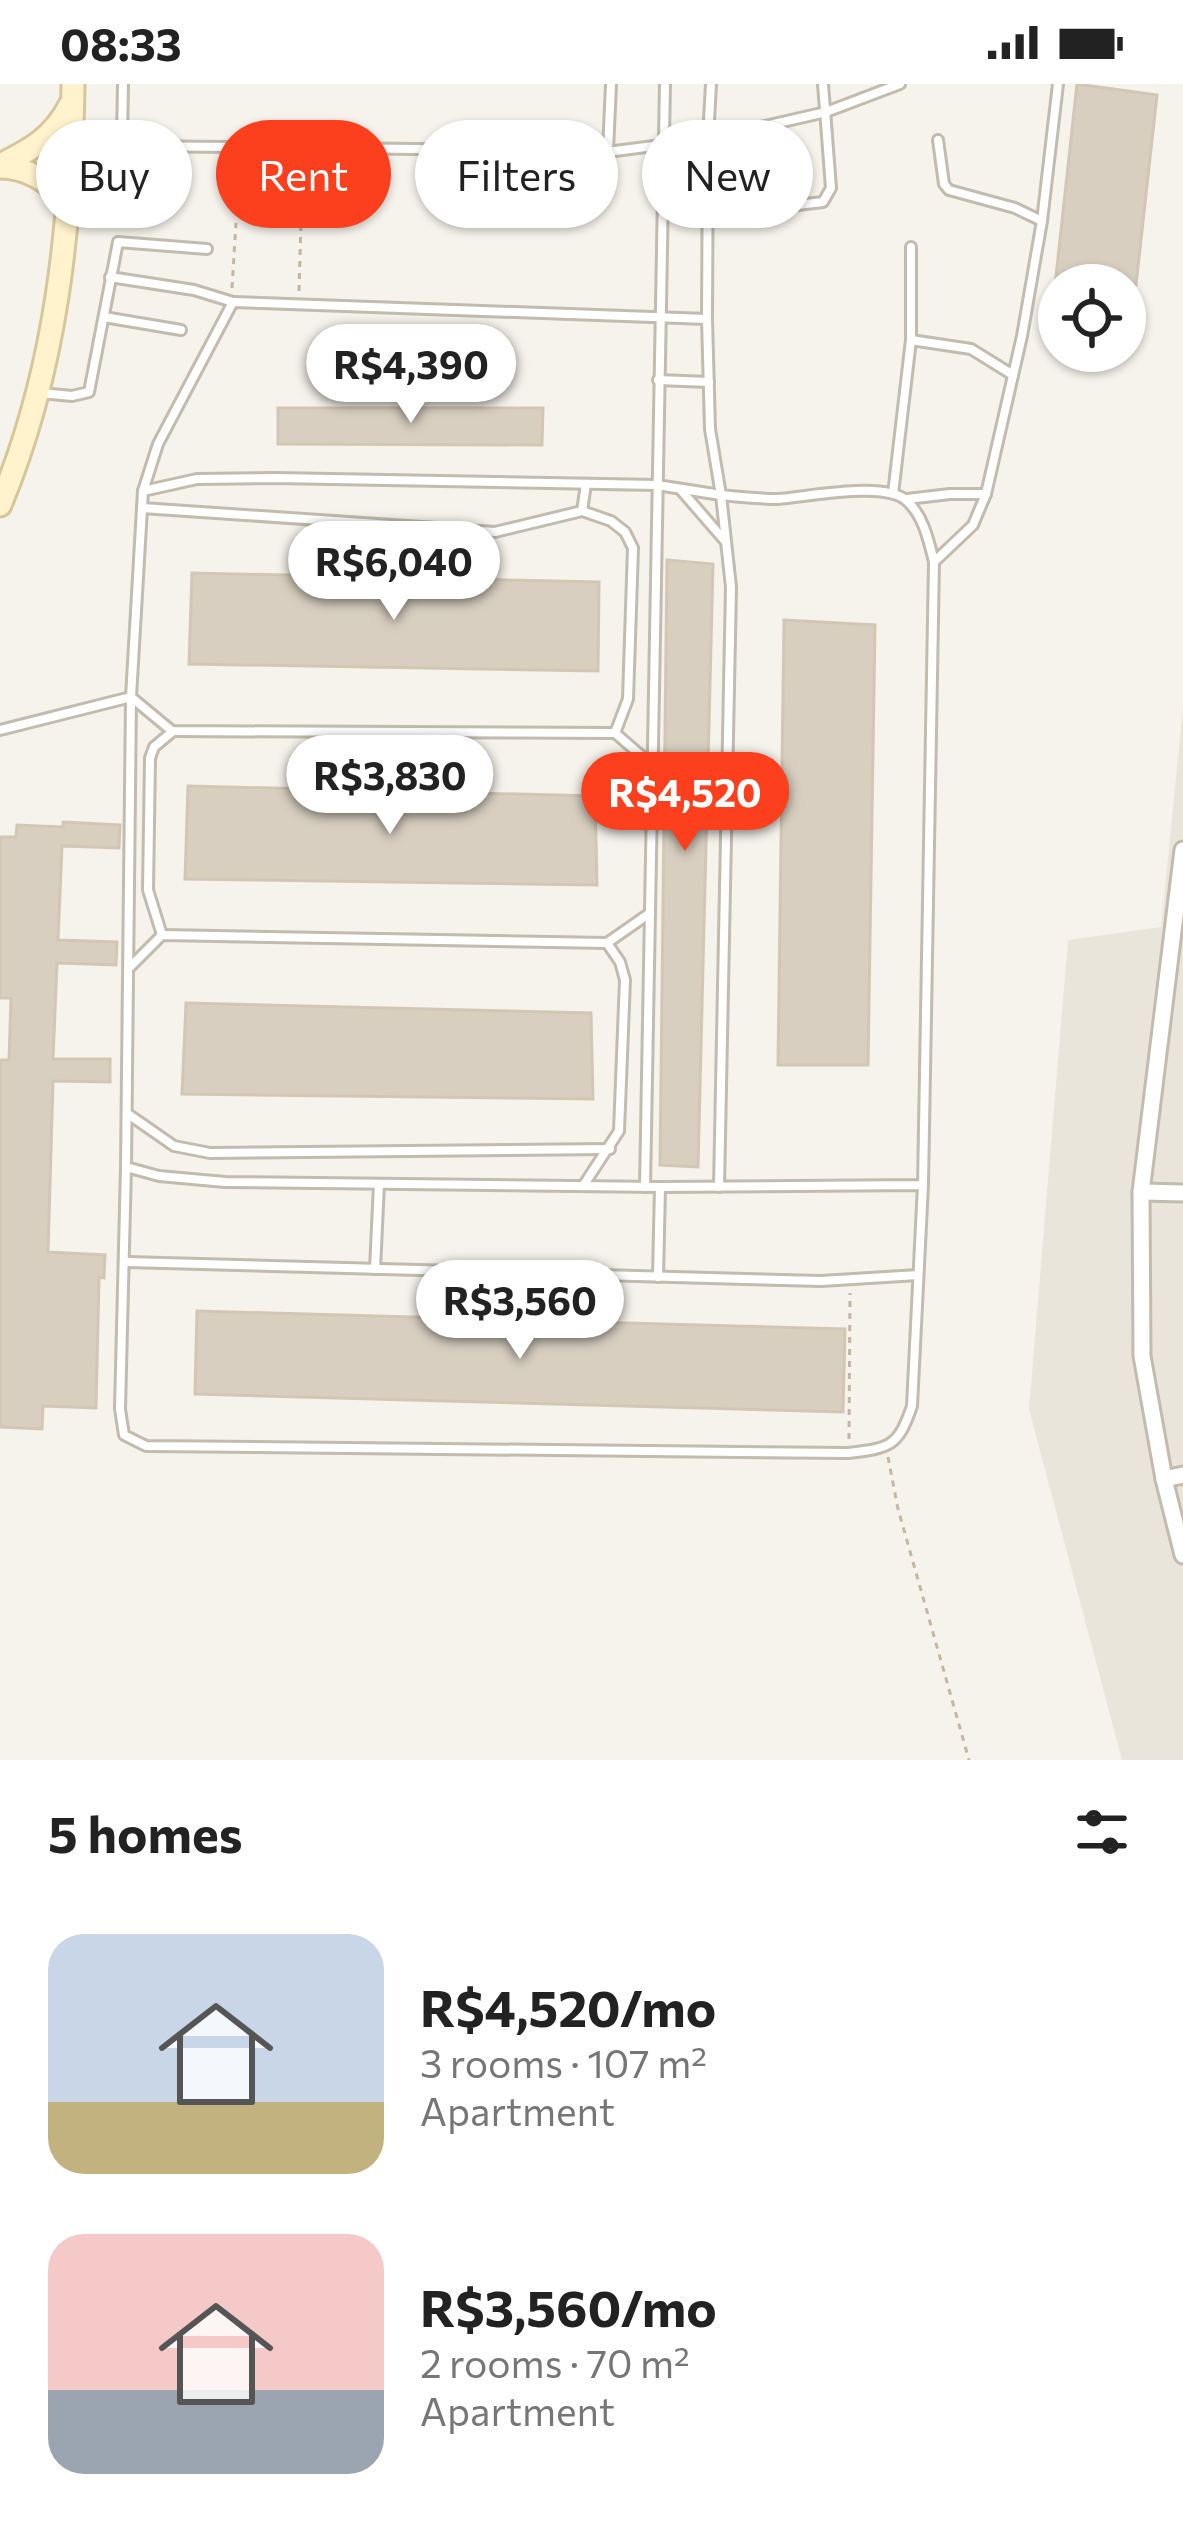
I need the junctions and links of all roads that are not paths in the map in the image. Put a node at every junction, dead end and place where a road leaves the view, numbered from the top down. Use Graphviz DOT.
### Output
graph roads {
  1 [pos="123,84"];
  2 [pos="611,84"];
  3 [pos="665,84"];
  4 [pos="711,84"];
  5 [pos="824,84"];
  6 [pos="900,84"];
  7 [pos="1058,84"];
  8 [pos="73,91"];
  9 [pos="826,112"];
  10 [pos="122,120"];
  11 [pos="609,120"];
  12 [pos="663,120"];
  13 [pos="709,120"];
  14 [pos="791,120"];
  15 [pos="938,140"];
  16 [pos="192,147"];
  17 [pos="415,149"];
  18 [pos="0,166"];
  19 [pos="36,176"];
  20 [pos="813,203"];
  21 [pos="1042,220"];
  22 [pos="67,228"];
  23 [pos="661,228"];
  24 [pos="707,228"];
  25 [pos="910,248"];
  26 [pos="207,250"];
  27 [pos="110,278"];
  28 [pos="233,302"];
  29 [pos="104,317"];
  30 [pos="660,317"];
  31 [pos="706,319"];
  32 [pos="181,330"];
  33 [pos="910,340"];
  34 [pos="1013,375"];
  35 [pos="658,380"];
  36 [pos="709,382"];
  37 [pos="36,393"];
  38 [pos="586,484"];
  39 [pos="657,485"];
  40 [pos="680,489"];
  41 [pos="143,491"];
  42 [pos="893,494"];
  43 [pos="986,494"];
  44 [pos="721,495"];
  45 [pos="907,500"];
  46 [pos="0,505"];
  47 [pos="142,508"];
  48 [pos="582,511"];
  49 [pos="726,543"];
  50 [pos="934,562"];
  51 [pos="131,697"];
  52 [pos="0,730"];
  53 [pos="172,731"];
  54 [pos="615,733"];
  55 [pos="652,765"];
  56 [pos="1183,850"];
  57 [pos="650,913"];
  58 [pos="163,935"];
  59 [pos="607,943"];
  60 [pos="129,968"];
  61 [pos="1177,972"];
  62 [pos="127,1113"];
  63 [pos="610,1149"];
  64 [pos="126,1167"];
  65 [pos="379,1184"];
  66 [pos="923,1185"];
  67 [pos="583,1186"];
  68 [pos="645,1187"];
  69 [pos="660,1187"];
  70 [pos="719,1187"];
  71 [pos="1141,1192"];
  72 [pos="1183,1192"];
  73 [pos="127,1262"];
  74 [pos="375,1269"];
  75 [pos="918,1276"];
  76 [pos="658,1277"];
  77 [pos="1183,1475"];
  78 [pos="1164,1479"];
  79 [pos="1183,1555"];
  1 -- 10 [label="lane"];
  2 -- 11 [label="lane"];
  3 -- 12 [label="lane"];
  4 -- 13 [label="lane"];
  5 -- 9 [label="lane"];
  6 -- 9 [label="lane"];
  7 -- 21 [label="lane"];
  8 -- 18 [label="street"];
  9 -- 14 [label="lane"];
  9 -- 20 [label="lane"];
  15 -- 21 [label="lane"];
  16 -- 17 [label="lane"];
  18 -- 19 [label="street"];
  21 -- 34 [label="lane"];
  22 -- 37 [label="street"];
  23 -- 30 [label="lane"];
  24 -- 31 [label="lane"];
  25 -- 33 [label="lane"];
  26 -- 27 [label="lane"];
  27 -- 28 [label="lane"];
  27 -- 29 [label="lane"];
  28 -- 30 [label="lane"];
  28 -- 41 [label="lane"];
  29 -- 32 [label="lane"];
  29 -- 37 [label="lane"];
  30 -- 31 [label="lane"];
  30 -- 35 [label="lane"];
  31 -- 36 [label="lane"];
  33 -- 34 [label="lane"];
  33 -- 42 [label="lane"];
  34 -- 43 [label="lane"];
  35 -- 36 [label="lane"];
  35 -- 39 [label="lane"];
  36 -- 44 [label="lane"];
  37 -- 46 [label="street"];
  38 -- 39 [label="lane"];
  38 -- 41 [label="lane"];
  38 -- 48 [label="lane"];
  39 -- 40 [label="lane"];
  39 -- 55 [label="lane"];
  40 -- 44 [label="lane"];
  40 -- 49 [label="lane"];
  41 -- 47 [label="lane"];
  42 -- 44 [label="lane"];
  42 -- 45 [label="lane"];
  43 -- 45 [label="lane"];
  43 -- 50 [label="lane"];
  44 -- 49 [label="lane"];
  45 -- 50 [label="lane"];
  47 -- 48 [label="lane"];
  47 -- 51 [label="lane"];
  48 -- 54 [label="lane"];
  49 -- 70 [label="lane"];
  50 -- 66 [label="lane"];
  51 -- 52 [label="lane"];
  51 -- 53 [label="lane"];
  51 -- 60 [label="lane"];
  53 -- 54 [label="lane"];
  53 -- 58 [label="lane"];
  54 -- 55 [label="lane"];
  55 -- 57 [label="lane"];
  56 -- 61 [label="street"];
  57 -- 59 [label="lane"];
  57 -- 68 [label="lane"];
  58 -- 59 [label="lane"];
  58 -- 60 [label="lane"];
  59 -- 63 [label="lane"];
  60 -- 62 [label="lane"];
  61 -- 71 [label="street"];
  62 -- 63 [label="lane"];
  62 -- 64 [label="lane"];
  63 -- 67 [label="lane"];
  64 -- 65 [label="lane"];
  64 -- 73 [label="lane"];
  65 -- 67 [label="lane"];
  65 -- 74 [label="lane"];
  66 -- 70 [label="lane"];
  66 -- 75 [label="lane"];
  67 -- 68 [label="lane"];
  68 -- 69 [label="lane"];
  69 -- 70 [label="lane"];
  69 -- 76 [label="lane"];
  71 -- 72 [label="street"];
  71 -- 78 [label="street"];
  73 -- 74 [label="lane"];
  73 -- 75 [label="lane"];
  74 -- 76 [label="lane"];
  75 -- 76 [label="lane"];
  77 -- 78 [label="street"];
  78 -- 79 [label="street"];
}
